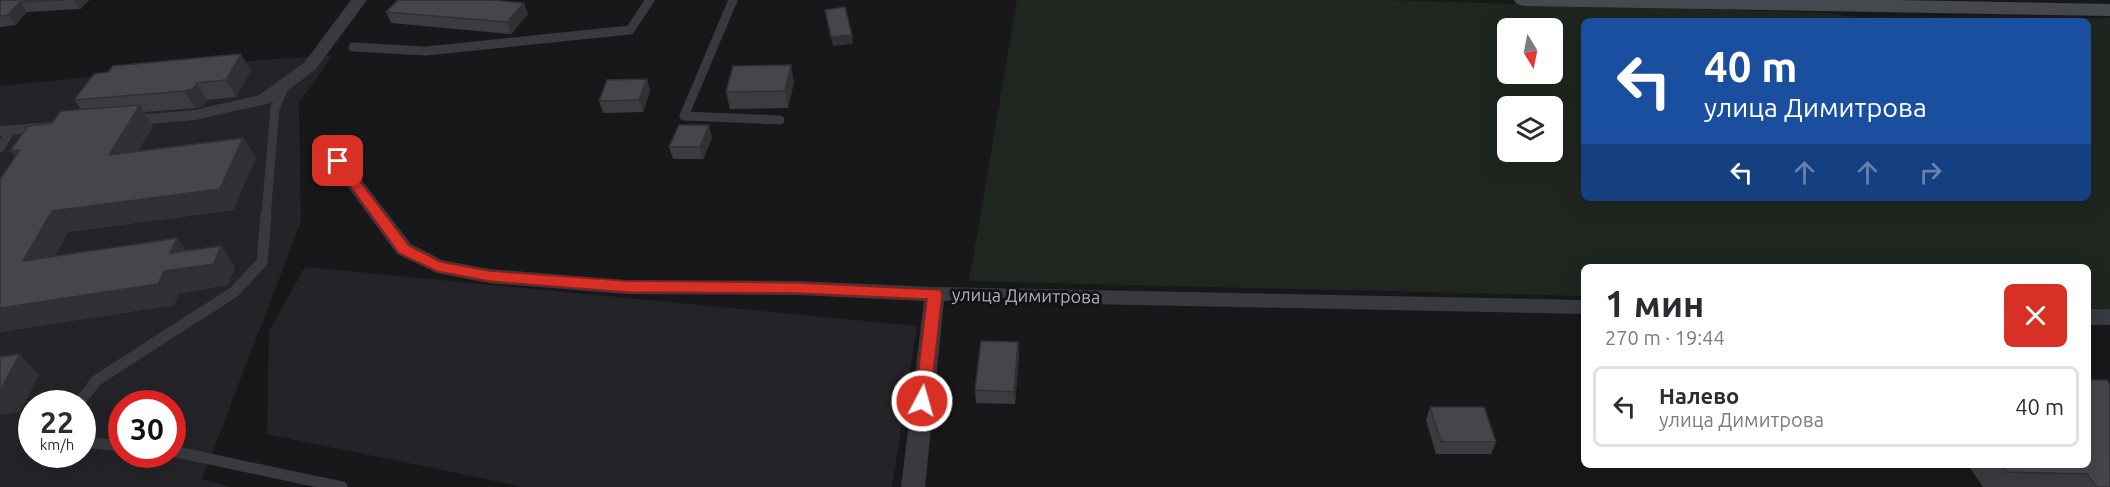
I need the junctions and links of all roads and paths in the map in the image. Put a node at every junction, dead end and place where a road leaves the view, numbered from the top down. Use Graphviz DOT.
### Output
graph roads {
  1 [pos="358,0"];
  2 [pos="650,0"];
  3 [pos="733,0"];
  4 [pos="1524,0"];
  5 [pos="2110,10"];
  6 [pos="353,47"];
  7 [pos="285,86"];
  8 [pos="780,120"];
  9 [pos="103,122"];
  10 [pos="69,125"];
  11 [pos="6,130"];
  12 [pos="0,148"];
  13 [pos="338,161"];
  14 [pos="934,294"];
  15 [pos="1581,307"];
  16 [pos="2091,317"];
  17 [pos="2110,317"];
  18 [pos="89,390"];
  19 [pos="186,455"];
  20 [pos="342,487"];
  21 [pos="913,487"];
  1 -- 7 [label="street"];
  2 -- 6 [label="lane"];
  3 -- 8 [label="lane"];
  4 -- 5 [label="main road"];
  7 -- 9 [label="street"];
  7 -- 18 [label="lane"];
  10 -- 11 [label="street"];
  11 -- 12 [label="lane"];
  13 -- 14 [label="street, улица Димитрова"];
  14 -- 15 [label="street, улица Димитрова"];
  14 -- 21 [label="street"];
  16 -- 17 [label="street"];
  19 -- 20 [label="lane"];
}
